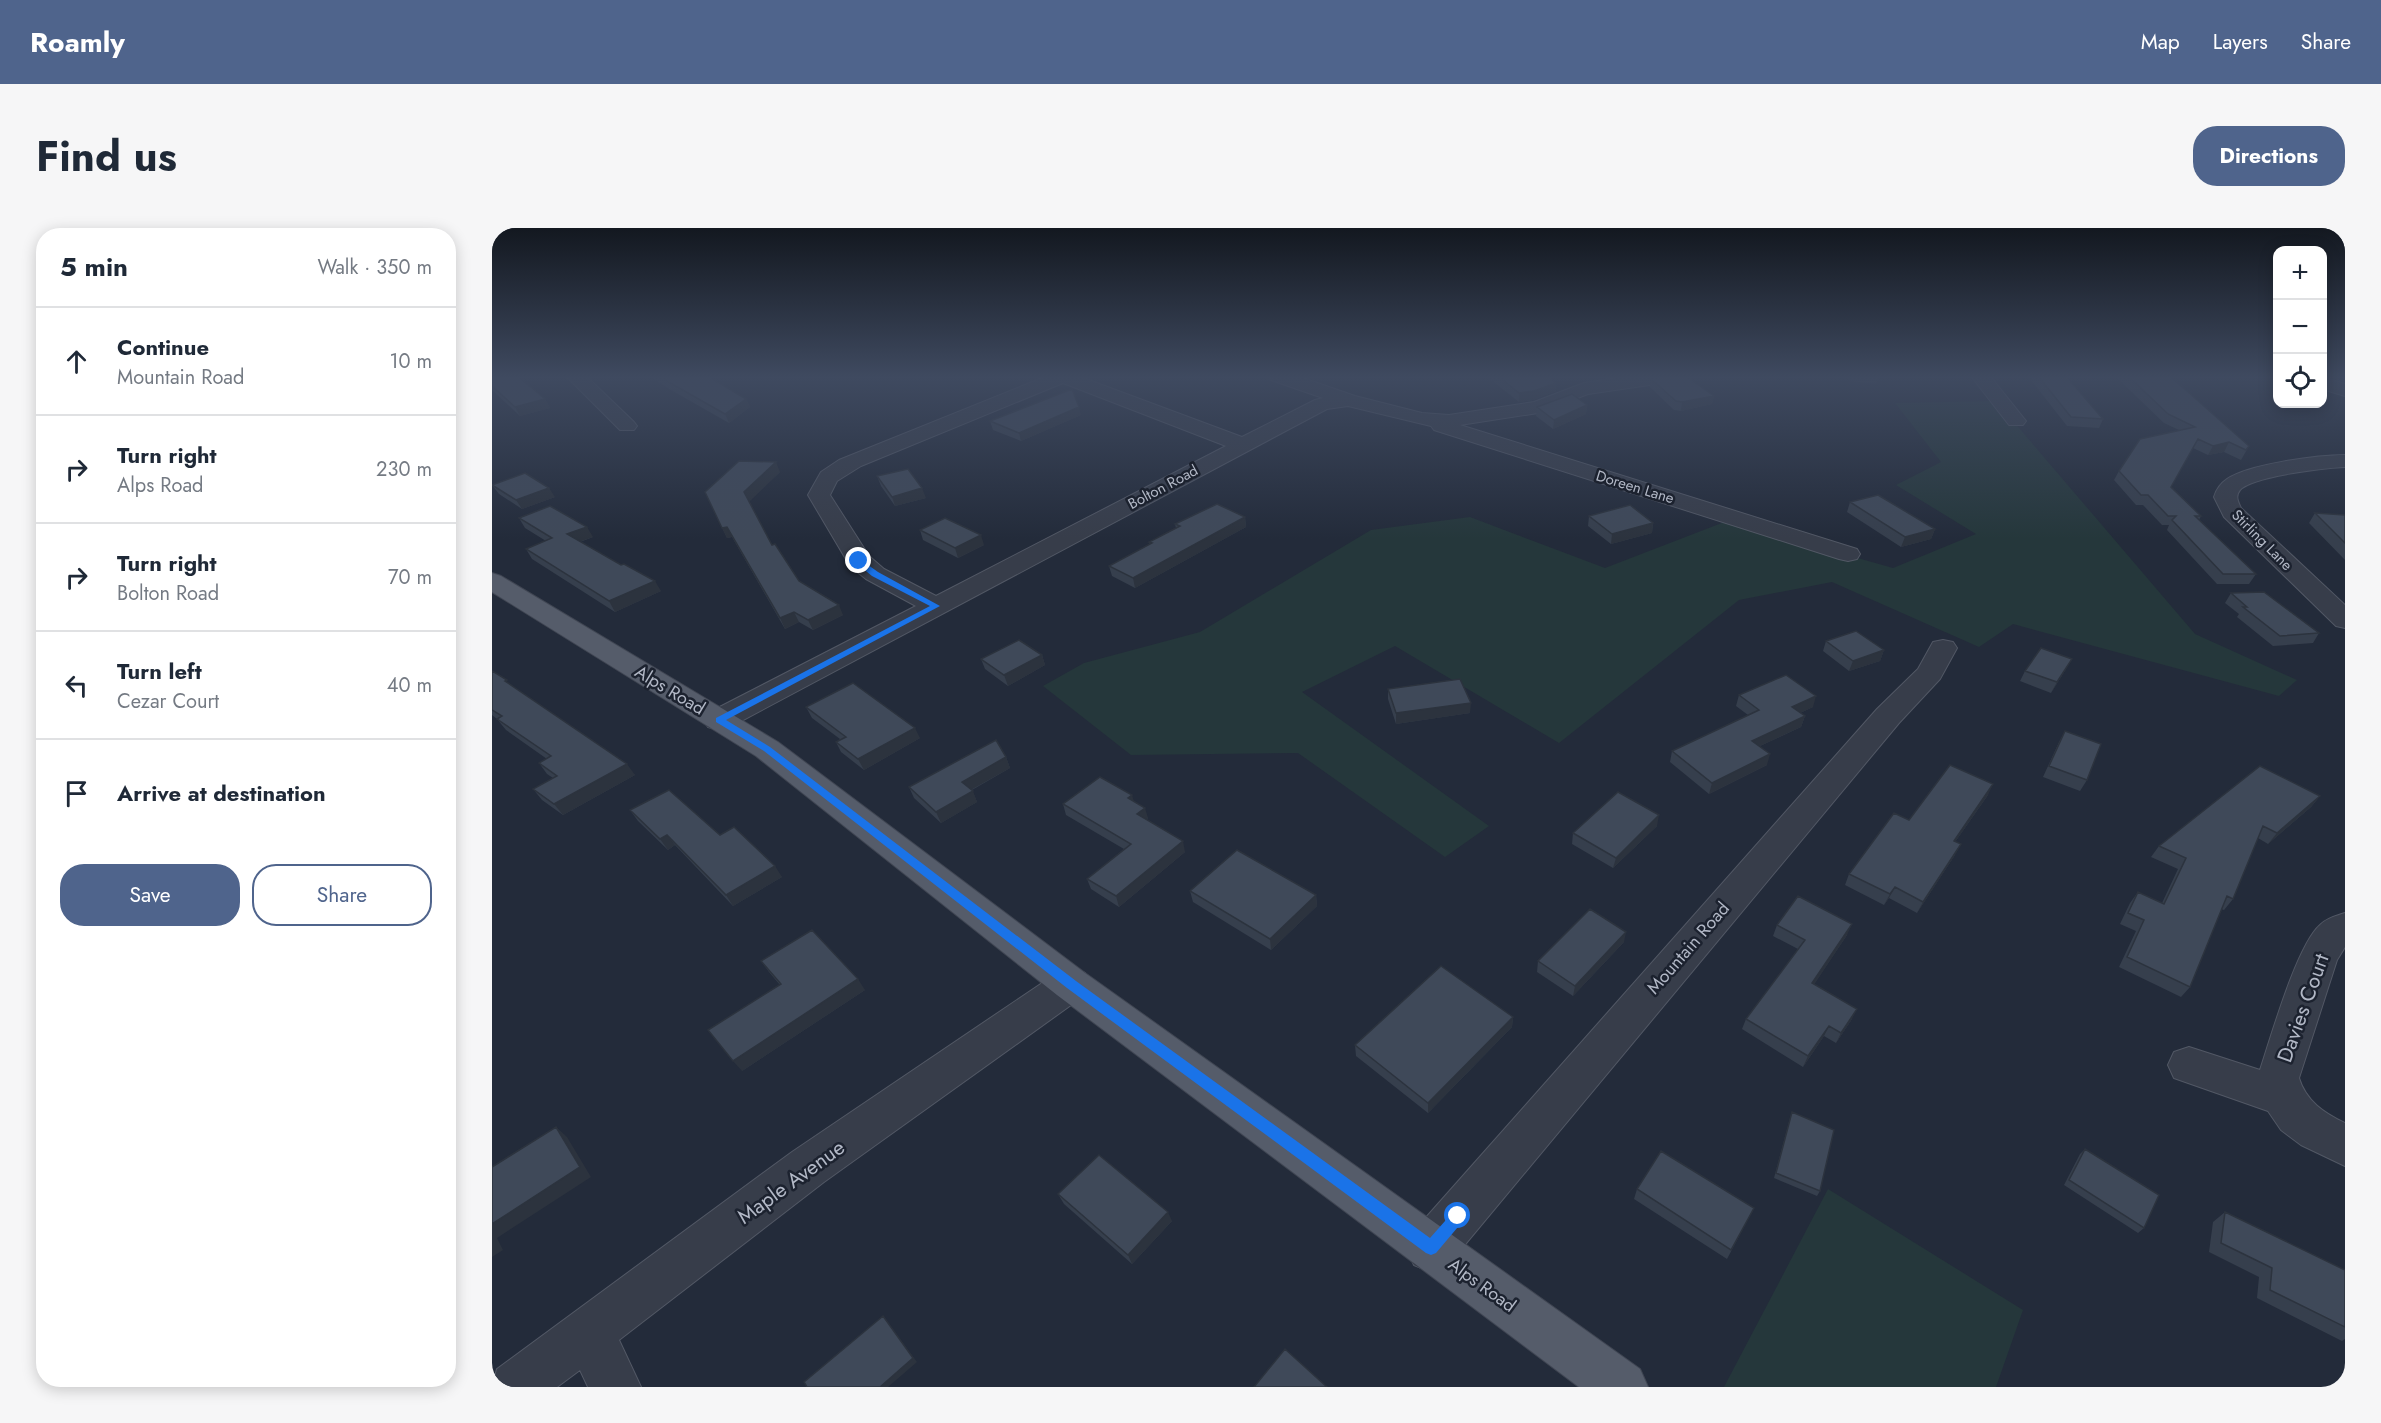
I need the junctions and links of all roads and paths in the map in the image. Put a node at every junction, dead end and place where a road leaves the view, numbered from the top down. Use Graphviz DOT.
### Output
graph roads {
  1 [pos="929,430"];
  2 [pos="1203,430"];
  3 [pos="1272,430"];
  4 [pos="1457,430"];
  5 [pos="1243,445"];
  6 [pos="2345,461"];
  7 [pos="1848,554"];
  8 [pos="492,581"];
  9 [pos="936,606"];
  10 [pos="2345,620"];
  11 [pos="1943,648"];
  12 [pos="719,720"];
  13 [pos="2345,927"];
  14 [pos="1071,984"];
  15 [pos="2189,1065"];
  16 [pos="2283,1097"];
  17 [pos="2345,1145"];
  18 [pos="1431,1248"];
  19 [pos="590,1333"];
  20 [pos="516,1387"];
  21 [pos="615,1387"];
  22 [pos="1622,1387"];
  1 -- 9 [label="street"];
  2 -- 5 [label="street"];
  3 -- 5 [label="street, Bolton Road"];
  4 -- 7 [label="street, Doreen Lane"];
  5 -- 9 [label="street, Bolton Road"];
  6 -- 10 [label="street, Stirling Lane"];
  8 -- 12 [label="main road, Alps Road"];
  9 -- 12 [label="street, Bolton Road"];
  11 -- 18 [label="street, Mountain Road"];
  12 -- 14 [label="main road, Alps Road"];
  13 -- 16 [label="street, Davies Court"];
  14 -- 18 [label="main road, Alps Road"];
  14 -- 19 [label="street, Maple Avenue"];
  15 -- 16 [label="street"];
  16 -- 17 [label="street"];
  18 -- 22 [label="main road, Alps Road"];
  19 -- 20 [label="street, Maple Avenue"];
  19 -- 21 [label="street"];
}
